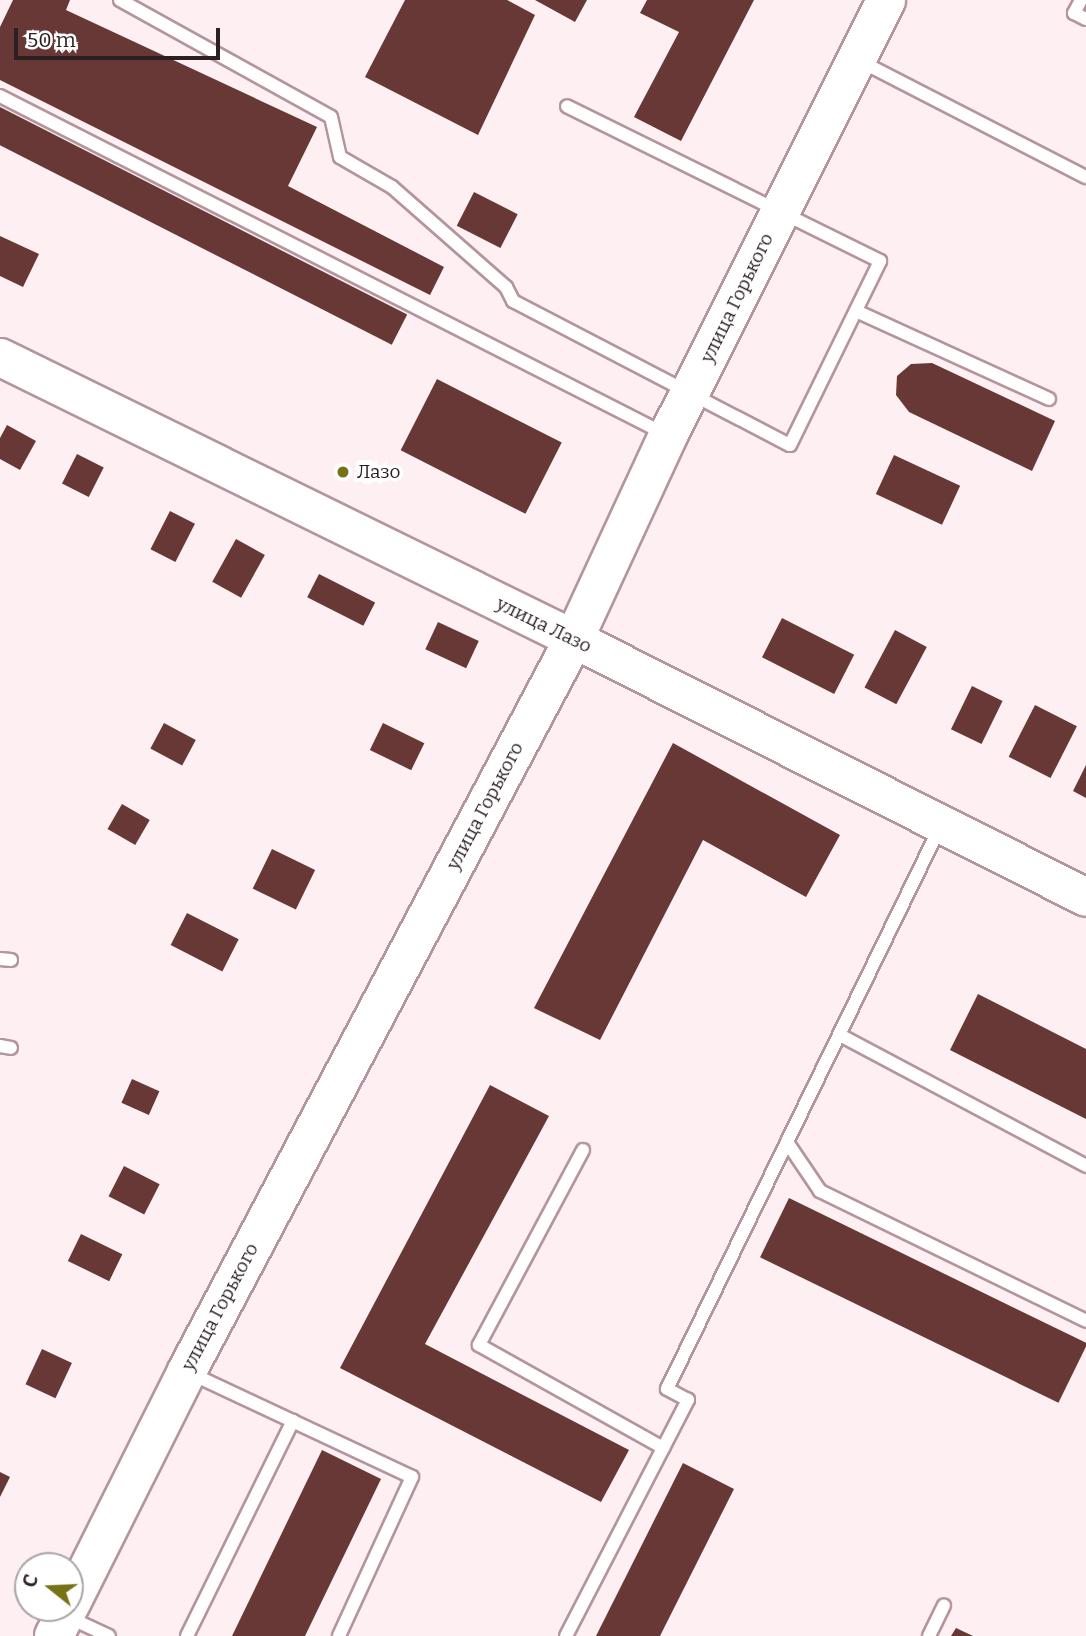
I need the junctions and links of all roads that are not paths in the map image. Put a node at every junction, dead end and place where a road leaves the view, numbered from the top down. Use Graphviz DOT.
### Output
graph roads {
  1 [pos="120,0"];
  2 [pos="886,0"];
  3 [pos="1081,0"];
  4 [pos="1086,19"];
  5 [pos="857,59"];
  6 [pos="0,96"];
  7 [pos="567,106"];
  8 [pos="1086,177"];
  9 [pos="779,212"];
  10 [pos="856,311"];
  11 [pos="0,357"];
  12 [pos="690,393"];
  13 [pos="1049,400"];
  14 [pos="668,436"];
  15 [pos="574,639"];
  16 [pos="941,823"];
  17 [pos="1086,897"];
  18 [pos="840,1035"];
  19 [pos="787,1142"];
  20 [pos="583,1150"];
  21 [pos="1086,1166"];
  22 [pos="1086,1321"];
  23 [pos="187,1371"];
  24 [pos="293,1422"];
  25 [pos="663,1448"];
  26 [pos="84,1576"];
  27 [pos="944,1605"];
  28 [pos="78,1622"];
  29 [pos="109,1636"];
  30 [pos="187,1636"];
  31 [pos="339,1636"];
  32 [pos="566,1636"];
  33 [pos="929,1636"];
  1 -- 12 [label="lane"];
  2 -- 5 [label="main road, улица Горького"];
  3 -- 4 [label="lane"];
  5 -- 8 [label="lane"];
  5 -- 9 [label="main road, улица Горького"];
  6 -- 14 [label="lane"];
  7 -- 9 [label="lane"];
  9 -- 10 [label="lane"];
  9 -- 12 [label="main road, улица Горького"];
  10 -- 12 [label="lane"];
  10 -- 13 [label="lane"];
  11 -- 15 [label="main road, улица Лазо"];
  12 -- 14 [label="main road, улица Горького"];
  14 -- 15 [label="main road, улица Горького"];
  15 -- 16 [label="main road, улица Лазо"];
  15 -- 23 [label="main road, улица Горького"];
  16 -- 17 [label="main road, улица Лазо"];
  16 -- 18 [label="lane"];
  18 -- 19 [label="lane"];
  18 -- 21 [label="lane"];
  19 -- 22 [label="lane"];
  19 -- 25 [label="lane"];
  20 -- 25 [label="lane"];
  23 -- 24 [label="lane"];
  23 -- 26 [label="main road, улица Горького"];
  24 -- 30 [label="lane"];
  24 -- 31 [label="lane"];
  25 -- 32 [label="lane"];
  27 -- 33 [label="lane"];
  28 -- 29 [label="lane"];
}
